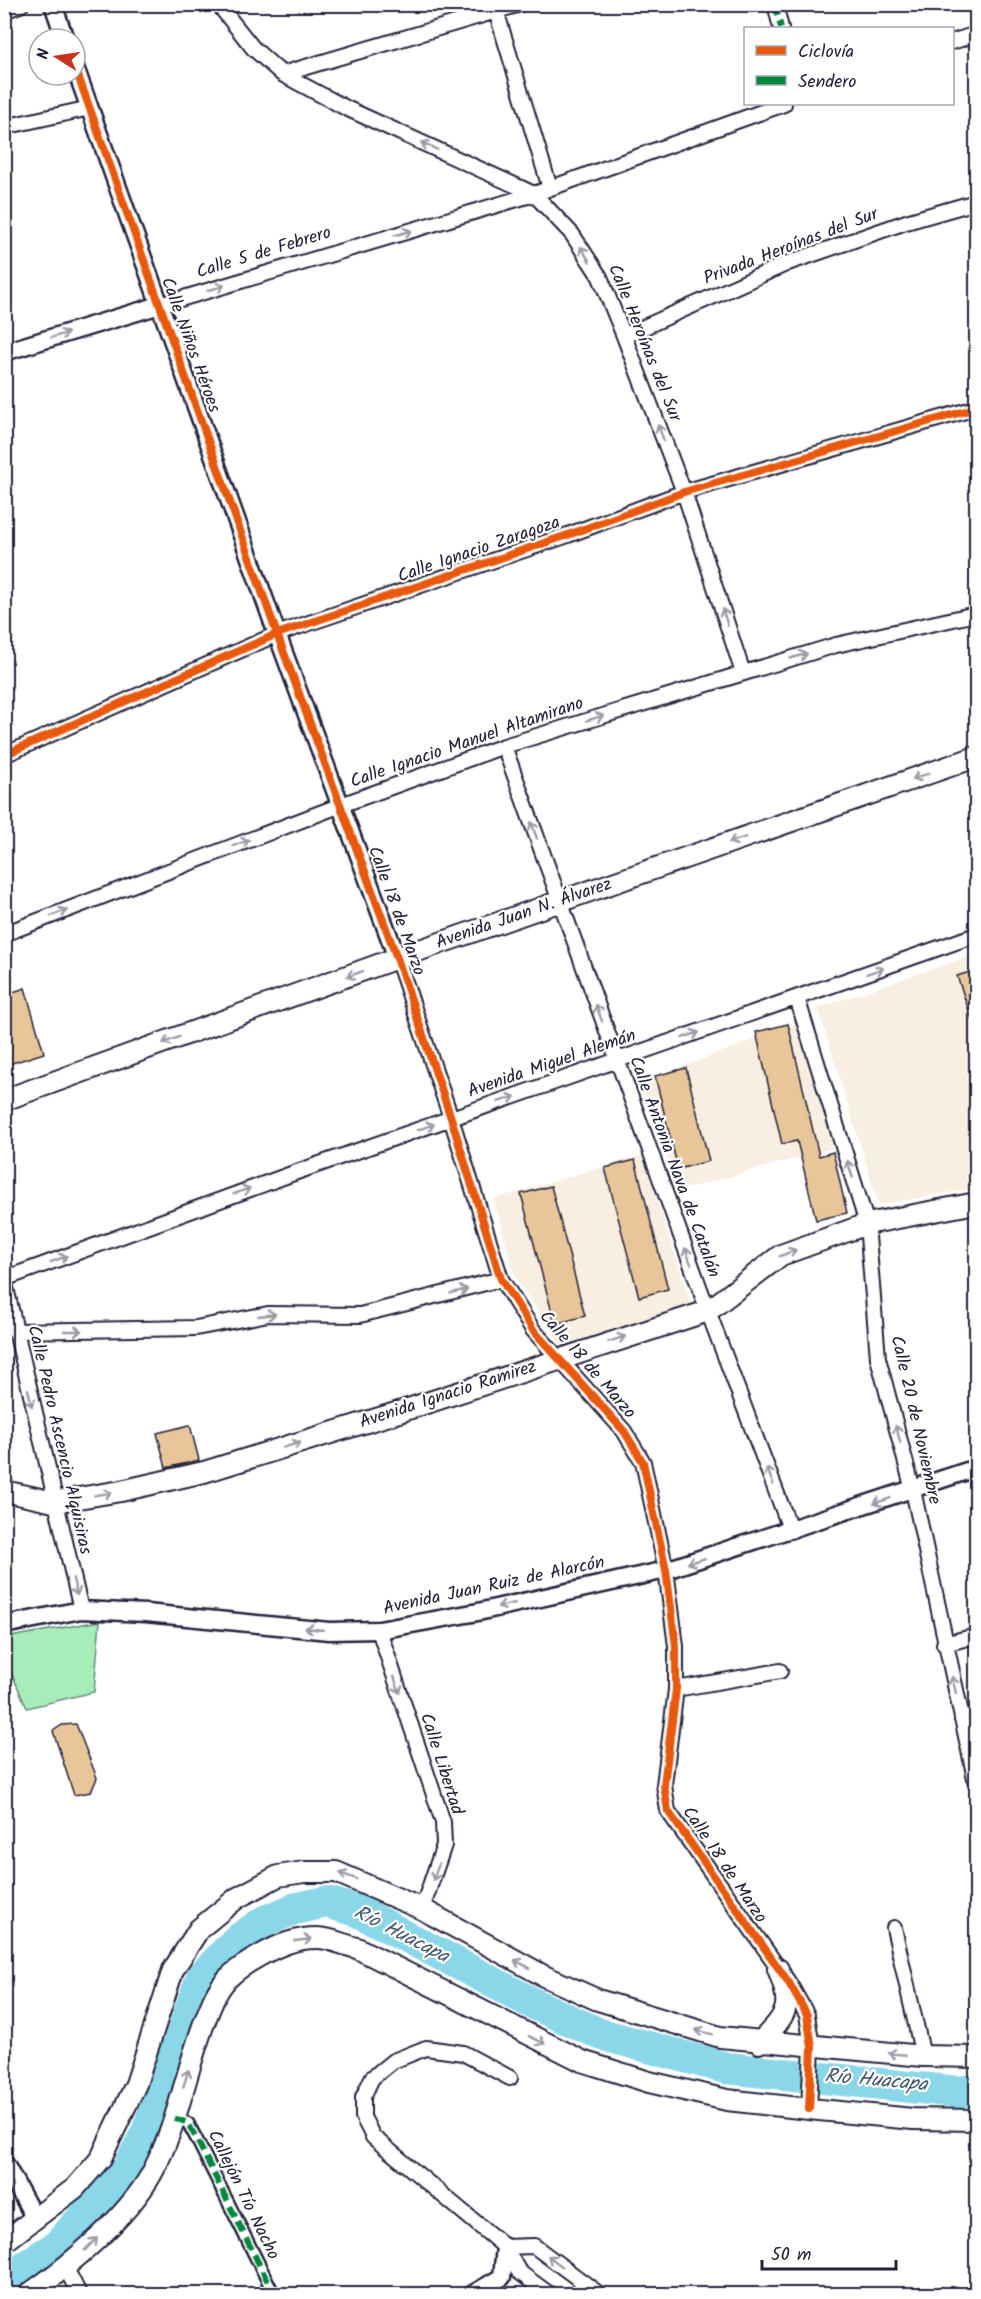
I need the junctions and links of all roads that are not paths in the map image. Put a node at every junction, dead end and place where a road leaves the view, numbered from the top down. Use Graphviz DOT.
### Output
graph roads {
  1 [pos="22,4"];
  2 [pos="53,4"];
  3 [pos="218,4"];
  4 [pos="520,4"];
  5 [pos="775,4"];
  6 [pos="495,8"];
  7 [pos="4,11"];
  8 [pos="61,27"];
  9 [pos="781,27"];
  10 [pos="976,34"];
  11 [pos="954,41"];
  12 [pos="282,74"];
  13 [pos="82,87"];
  14 [pos="781,105"];
  15 [pos="90,108"];
  16 [pos="4,127"];
  17 [pos="550,188"];
  18 [pos="534,194"];
  19 [pos="976,202"];
  20 [pos="160,305"];
  21 [pos="624,336"];
  22 [pos="4,352"];
  23 [pos="976,408"];
  24 [pos="684,492"];
  25 [pos="976,614"];
  26 [pos="277,634"];
  27 [pos="743,673"];
  28 [pos="504,746"];
  29 [pos="4,755"];
  30 [pos="976,757"];
  31 [pos="341,805"];
  32 [pos="559,902"];
  33 [pos="4,934"];
  34 [pos="976,935"];
  35 [pos="397,958"];
  36 [pos="797,998"];
  37 [pos="617,1060"];
  38 [pos="4,1100"];
  39 [pos="452,1118"];
  40 [pos="976,1203"];
  41 [pos="867,1224"];
  42 [pos="5,1279"];
  43 [pos="501,1280"];
  44 [pos="708,1311"];
  45 [pos="15,1331"];
  46 [pos="560,1358"];
  47 [pos="976,1468"];
  48 [pos="913,1490"];
  49 [pos="4,1491"];
  50 [pos="54,1502"];
  51 [pos="791,1531"];
  52 [pos="666,1570"];
  53 [pos="81,1610"];
  54 [pos="4,1625"];
  55 [pos="378,1630"];
  56 [pos="976,1636"];
  57 [pos="944,1644"];
  58 [pos="780,1671"];
  59 [pos="676,1689"];
  60 [pos="976,1716"];
  61 [pos="962,1720"];
  62 [pos="976,1783"];
  63 [pos="422,1909"];
  64 [pos="894,1928"];
  65 [pos="778,1970"];
  66 [pos="759,2043"];
  67 [pos="811,2051"];
  68 [pos="923,2056"];
  69 [pos="976,2057"];
  70 [pos="510,2078"];
  71 [pos="809,2103"];
  72 [pos="174,2118"];
  73 [pos="976,2120"];
  74 [pos="4,2162"];
  75 [pos="34,2219"];
  76 [pos="4,2242"];
  77 [pos="505,2247"];
  78 [pos="66,2268"];
  79 [pos="29,2295"];
  80 [pos="79,2295"];
  81 [pos="274,2295"];
  82 [pos="473,2295"];
  83 [pos="549,2295"];
  84 [pos="599,2295"];
  1 -- 7 [label="street"];
  2 -- 8 [label="street"];
  3 -- 12 [label="street, Calle Heroínas del Sur"];
  4 -- 6 [label="street"];
  5 -- 9 [label="street"];
  6 -- 12 [label="street"];
  6 -- 17 [label="street"];
  10 -- 11 [label="street"];
  18 -- 12 [label="street, Calle Heroínas del Sur, one-way"];
  13 -- 15 [label="street, Calle Niños Héroes"];
  14 -- 17 [label="street, Calle 5 de Febrero"];
  15 -- 16 [label="street"];
  15 -- 20 [label="street, Calle Niños Héroes"];
  17 -- 18 [label="street, Calle 5 de Febrero"];
  20 -- 18 [label="street, Calle 5 de Febrero, one-way"];
  21 -- 18 [label="street, Calle Heroínas del Sur, one-way"];
  19 -- 21 [label="street, Privada Heroínas del Sur"];
  22 -- 20 [label="street, Calle 5 de Febrero, one-way"];
  20 -- 26 [label="street, Calle Niños Héroes"];
  24 -- 21 [label="street, Calle Heroínas del Sur, one-way"];
  23 -- 24 [label="street, Calle Ignacio Zaragoza"];
  24 -- 26 [label="street, Calle Ignacio Zaragoza"];
  27 -- 24 [label="street, Calle Heroínas del Sur, one-way"];
  27 -- 25 [label="street, Calle Ignacio Manuel Altamirano, one-way"];
  26 -- 29 [label="street, Calle Ignacio Zaragoza"];
  26 -- 31 [label="street, Calle 18 de Marzo"];
  28 -- 27 [label="street, Calle Ignacio Manuel Altamirano, one-way"];
  28 -- 31 [label="street, Calle Ignacio Manuel Altamirano"];
  32 -- 28 [label="street, Calle Antonia Nava de Catalán, one-way"];
  30 -- 32 [label="main road, Avenida Juan N. Álvarez, one-way"];
  33 -- 31 [label="street, Calle Ignacio Manuel Altamirano, one-way"];
  31 -- 35 [label="street, Calle 18 de Marzo"];
  32 -- 35 [label="main road, Avenida Juan N. Álvarez"];
  37 -- 32 [label="street, Calle Antonia Nava de Catalán, one-way"];
  36 -- 34 [label="street, Avenida Miguel Alemán, one-way"];
  35 -- 38 [label="main road, Avenida Juan N. Álvarez, one-way"];
  35 -- 39 [label="street, Calle 18 de Marzo"];
  37 -- 36 [label="street, Avenida Miguel Alemán, one-way"];
  41 -- 36 [label="street, Calle 20 de Noviembre, one-way"];
  39 -- 37 [label="street, Avenida Miguel Alemán, one-way"];
  44 -- 37 [label="street, Calle Antonia Nava de Catalán, one-way"];
  42 -- 39 [label="street, Avenida Miguel Alemán, one-way"];
  39 -- 43 [label="street, Calle 18 de Marzo"];
  40 -- 41 [label="main road, Avenida Ignacio Ramirez"];
  44 -- 41 [label="main road, Avenida Ignacio Ramirez, one-way"];
  48 -- 41 [label="street, Calle 20 de Noviembre, one-way"];
  42 -- 45 [label="street, Calle Pedro Ascencio Alquisiras"];
  45 -- 43 [label="street, one-way"];
  43 -- 46 [label="street, Calle 18 de Marzo"];
  46 -- 44 [label="main road, Avenida Ignacio Ramirez, one-way"];
  51 -- 44 [label="street, Calle Antonia Nava de Catalán, one-way"];
  45 -- 50 [label="street, Calle Pedro Ascencio Alquisiras, one-way"];
  50 -- 46 [label="main road, Avenida Ignacio Ramirez, one-way"];
  46 -- 52 [label="street, Calle 18 de Marzo"];
  47 -- 48 [label="street, Avenida Juan Ruiz de Alarcón"];
  48 -- 51 [label="street, Avenida Juan Ruiz de Alarcón, one-way"];
  48 -- 57 [label="street, Calle 20 de Noviembre"];
  49 -- 50 [label="main road, Avenida Ignacio Ramirez"];
  50 -- 53 [label="street, Calle Pedro Ascencio Alquisiras, one-way"];
  51 -- 52 [label="street, Avenida Juan Ruiz de Alarcón, one-way"];
  52 -- 55 [label="street, Avenida Juan Ruiz de Alarcón, one-way"];
  52 -- 59 [label="street, Calle 18 de Marzo"];
  53 -- 54 [label="street, Avenida Juan Ruiz de Alarcón"];
  55 -- 53 [label="street, Avenida Juan Ruiz de Alarcón, one-way"];
  55 -- 63 [label="street, Calle Libertad, one-way"];
  56 -- 57 [label="street"];
  61 -- 57 [label="street, Calle 20 de Noviembre, one-way"];
  58 -- 59 [label="street"];
  59 -- 65 [label="street, Calle 18 de Marzo"];
  60 -- 61 [label="street"];
  61 -- 62 [label="street, Calle 20 de Noviembre"];
  66 -- 63 [label="main road, one-way"];
  63 -- 75 [label="main road, one-way"];
  64 -- 68 [label="street"];
  65 -- 66 [label="main road"];
  65 -- 67 [label="street, Calle 18 de Marzo"];
  66 -- 67 [label="main road"];
  68 -- 67 [label="main road, one-way"];
  67 -- 71 [label="street, Calle 18 de Marzo"];
  68 -- 69 [label="main road"];
  70 -- 77 [label="street"];
  72 -- 71 [label="main road, one-way"];
  71 -- 73 [label="main road"];
  78 -- 72 [label="main road, one-way"];
  72 -- 81 [label="street, Callejón Tío Nacho"];
  74 -- 75 [label="street"];
  75 -- 76 [label="main road"];
  77 -- 82 [label="street"];
  77 -- 83 [label="street"];
  84 -- 77 [label="street, one-way"];
  78 -- 79 [label="main road"];
  78 -- 80 [label="street"];
}
